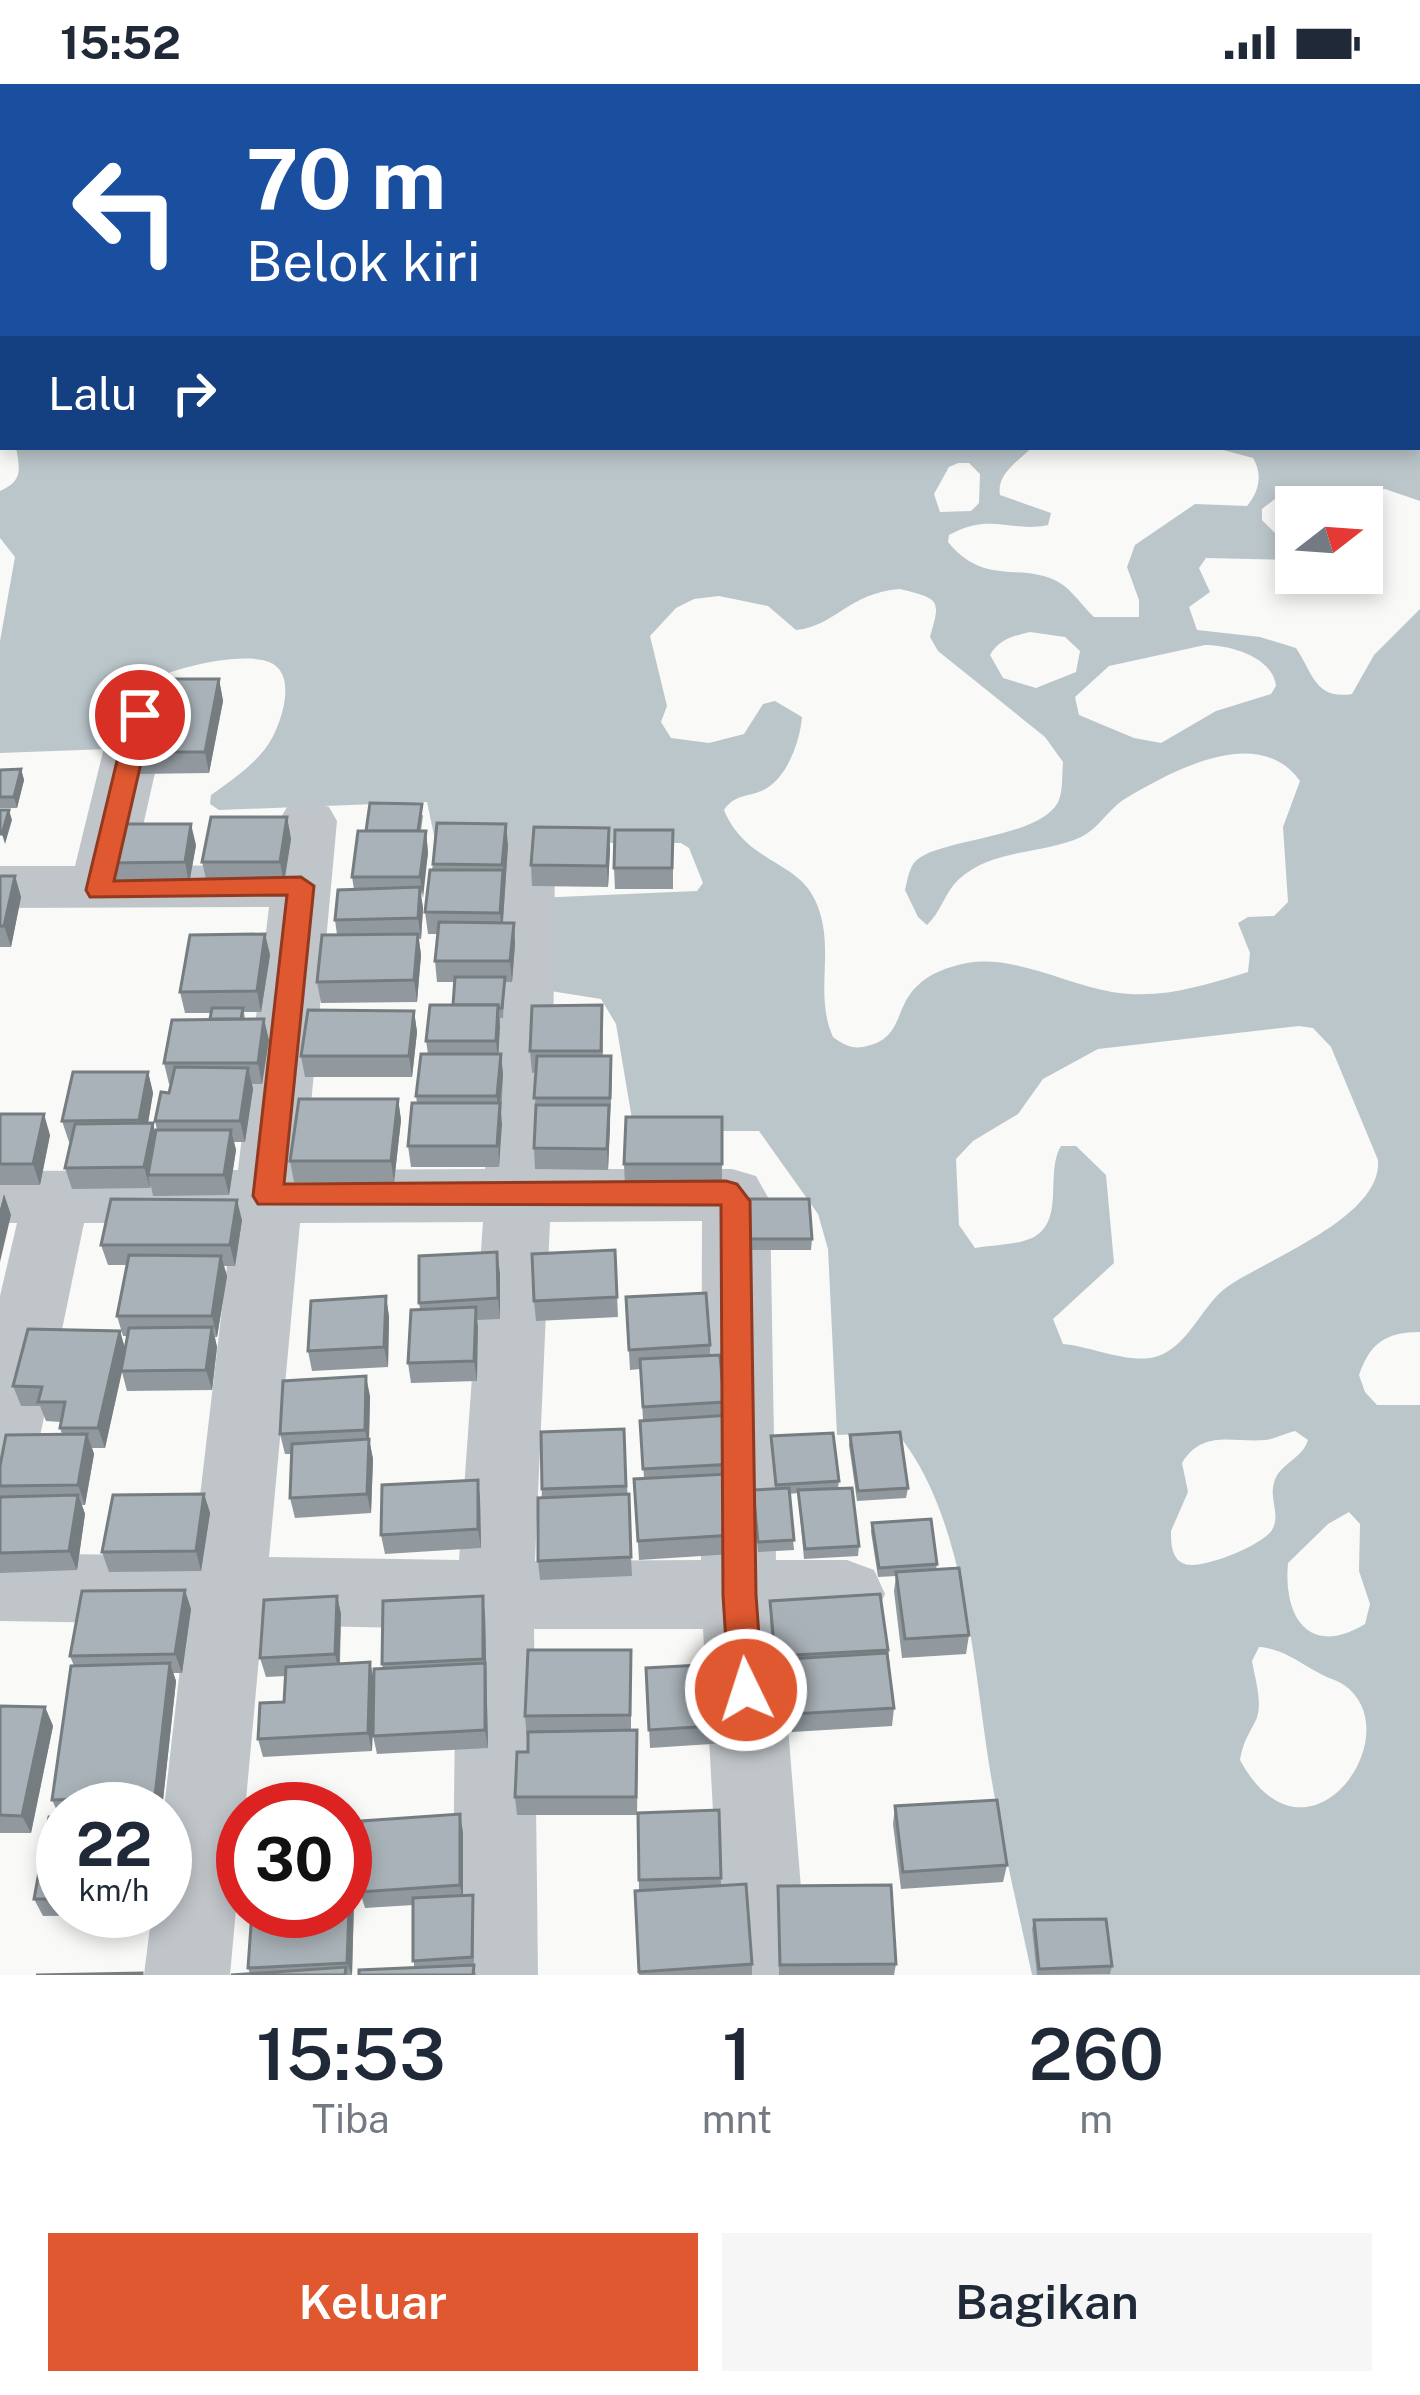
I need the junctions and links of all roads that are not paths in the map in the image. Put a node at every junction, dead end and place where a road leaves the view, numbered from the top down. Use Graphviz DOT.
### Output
graph roads {
  1 [pos="140,715"];
  2 [pos="526,852"];
  3 [pos="0,887"];
  4 [pos="99,890"];
  5 [pos="518,1194"];
  6 [pos="268,1196"];
  7 [pos="28,1197"];
  8 [pos="0,1456"];
  9 [pos="0,1587"];
  10 [pos="226,1591"];
  11 [pos="847,1594"];
  12 [pos="495,1595"];
  13 [pos="739,1595"];
  14 [pos="187,1975"];
  15 [pos="495,1975"];
  16 [pos="765,1975"];
  1 -- 4 [label="street"];
  2 -- 5 [label="street"];
  3 -- 4 [label="street"];
  4 -- 6 [label="street"];
  5 -- 6 [label="street"];
  5 -- 12 [label="street"];
  5 -- 13 [label="street"];
  6 -- 7 [label="street"];
  6 -- 10 [label="street"];
  7 -- 8 [label="street"];
  9 -- 10 [label="street"];
  10 -- 12 [label="street"];
  10 -- 14 [label="street"];
  11 -- 13 [label="street"];
  12 -- 13 [label="street"];
  12 -- 15 [label="street"];
  13 -- 16 [label="street"];
}
